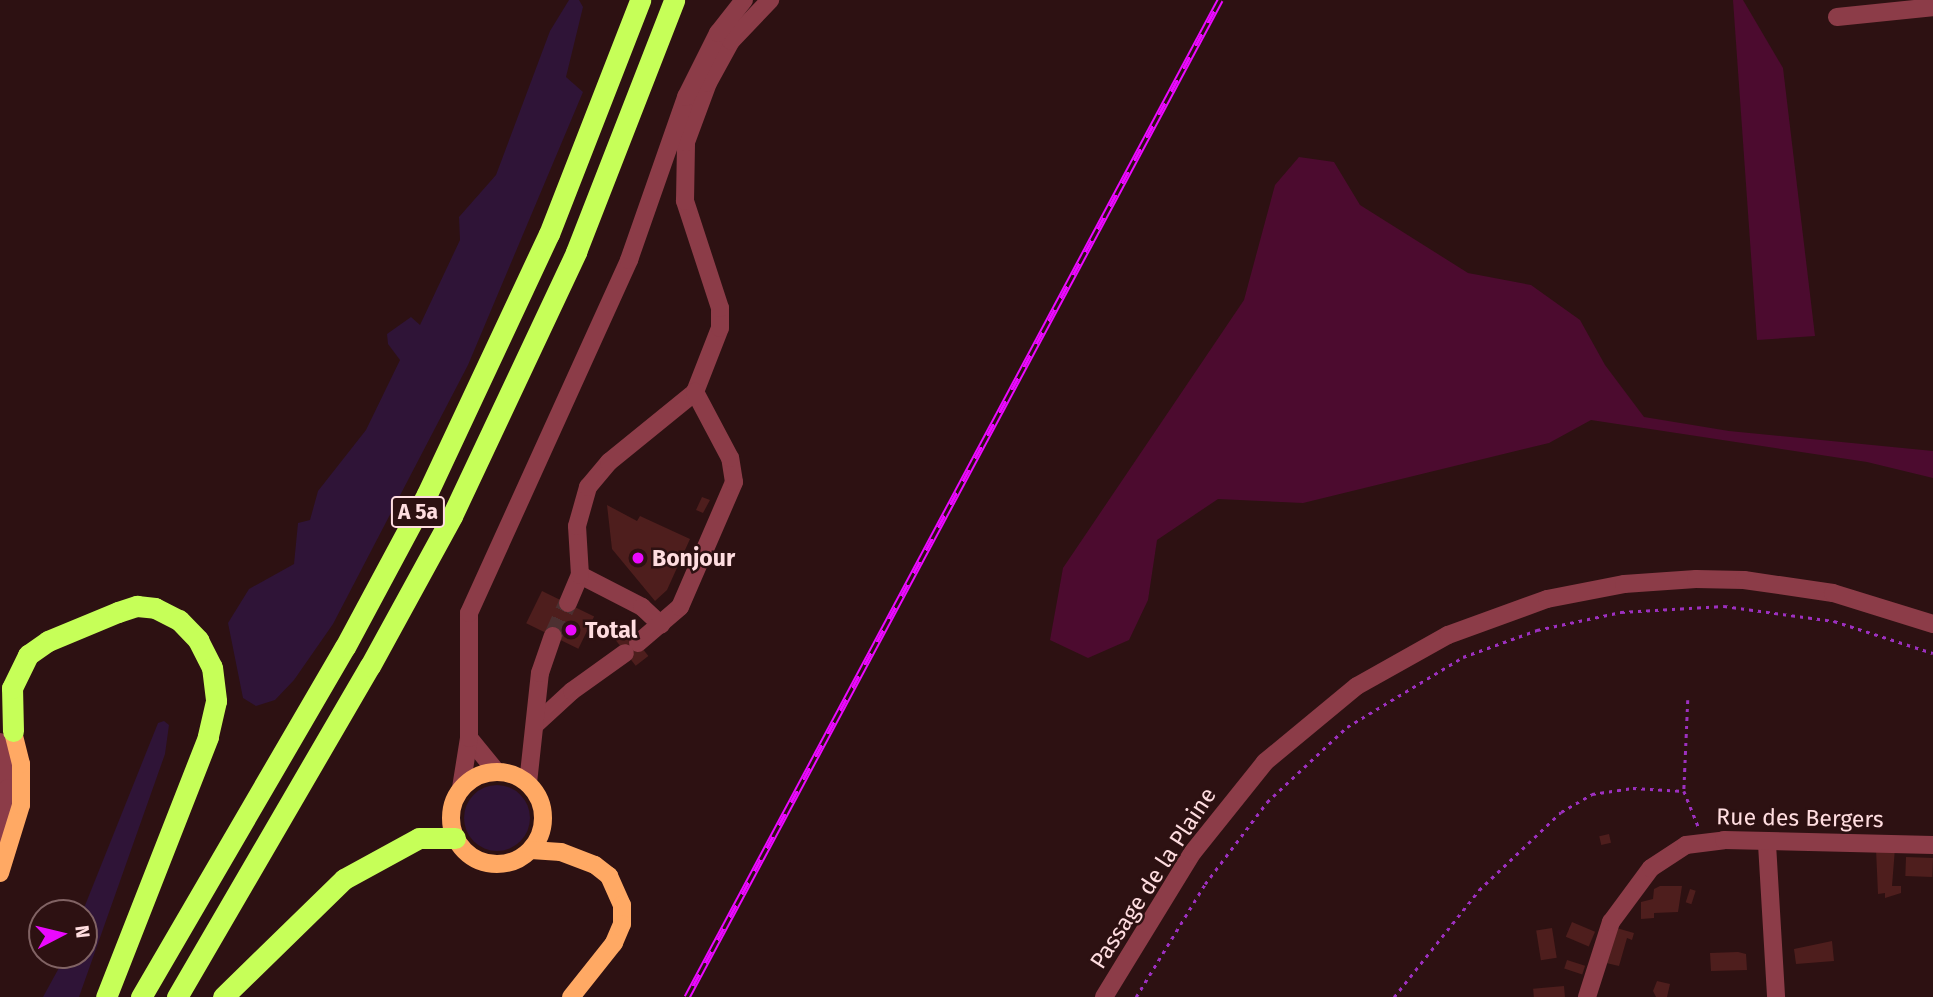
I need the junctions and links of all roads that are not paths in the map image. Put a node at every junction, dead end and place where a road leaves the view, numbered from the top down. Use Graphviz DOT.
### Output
graph roads {
  1 [pos="640,0"];
  2 [pos="674,0"];
  3 [pos="744,0"];
  4 [pos="770,0"];
  5 [pos="1933,7"];
  6 [pos="1837,17"];
  7 [pos="695,392"];
  8 [pos="580,575"];
  9 [pos="568,603"];
  10 [pos="1933,624"];
  11 [pos="661,625"];
  12 [pos="553,636"];
  13 [pos="0,708"];
  14 [pos="535,725"];
  15 [pos="6,736"];
  16 [pos="469,738"];
  17 [pos="496,771"];
  18 [pos="528,783"];
  19 [pos="461,788"];
  20 [pos="455,838"];
  21 [pos="0,842"];
  22 [pos="1767,844"];
  23 [pos="1933,845"];
  24 [pos="531,850"];
  25 [pos="0,873"];
  26 [pos="106,997"];
  27 [pos="141,997"];
  28 [pos="177,997"];
  29 [pos="223,997"];
  30 [pos="571,997"];
  31 [pos="1104,997"];
  32 [pos="1587,997"];
  33 [pos="1776,997"];
  1 -- 27 [label="highway, A 5a"];
  2 -- 28 [label="highway, A 5a"];
  3 -- 16 [label="street"];
  4 -- 7 [label="street"];
  5 -- 6 [label="street"];
  7 -- 8 [label="street"];
  7 -- 11 [label="street"];
  8 -- 9 [label="street"];
  8 -- 11 [label="street"];
  10 -- 31 [label="street, Passage de la Plaine"];
  11 -- 14 [label="street"];
  12 -- 14 [label="street"];
  13 -- 15 [label="street"];
  14 -- 18 [label="street"];
  15 -- 21 [label="street"];
  15 -- 25 [label="main road"];
  15 -- 26 [label="highway"];
  16 -- 17 [label="street"];
  16 -- 19 [label="street"];
  17 -- 18 [label="main road"];
  17 -- 19 [label="main road"];
  18 -- 24 [label="main road"];
  19 -- 20 [label="main road"];
  20 -- 24 [label="main road"];
  20 -- 29 [label="highway"];
  22 -- 23 [label="street, Rue des Bergers"];
  22 -- 32 [label="street, Rue des Bergers"];
  22 -- 33 [label="street"];
  24 -- 30 [label="main road"];
}
